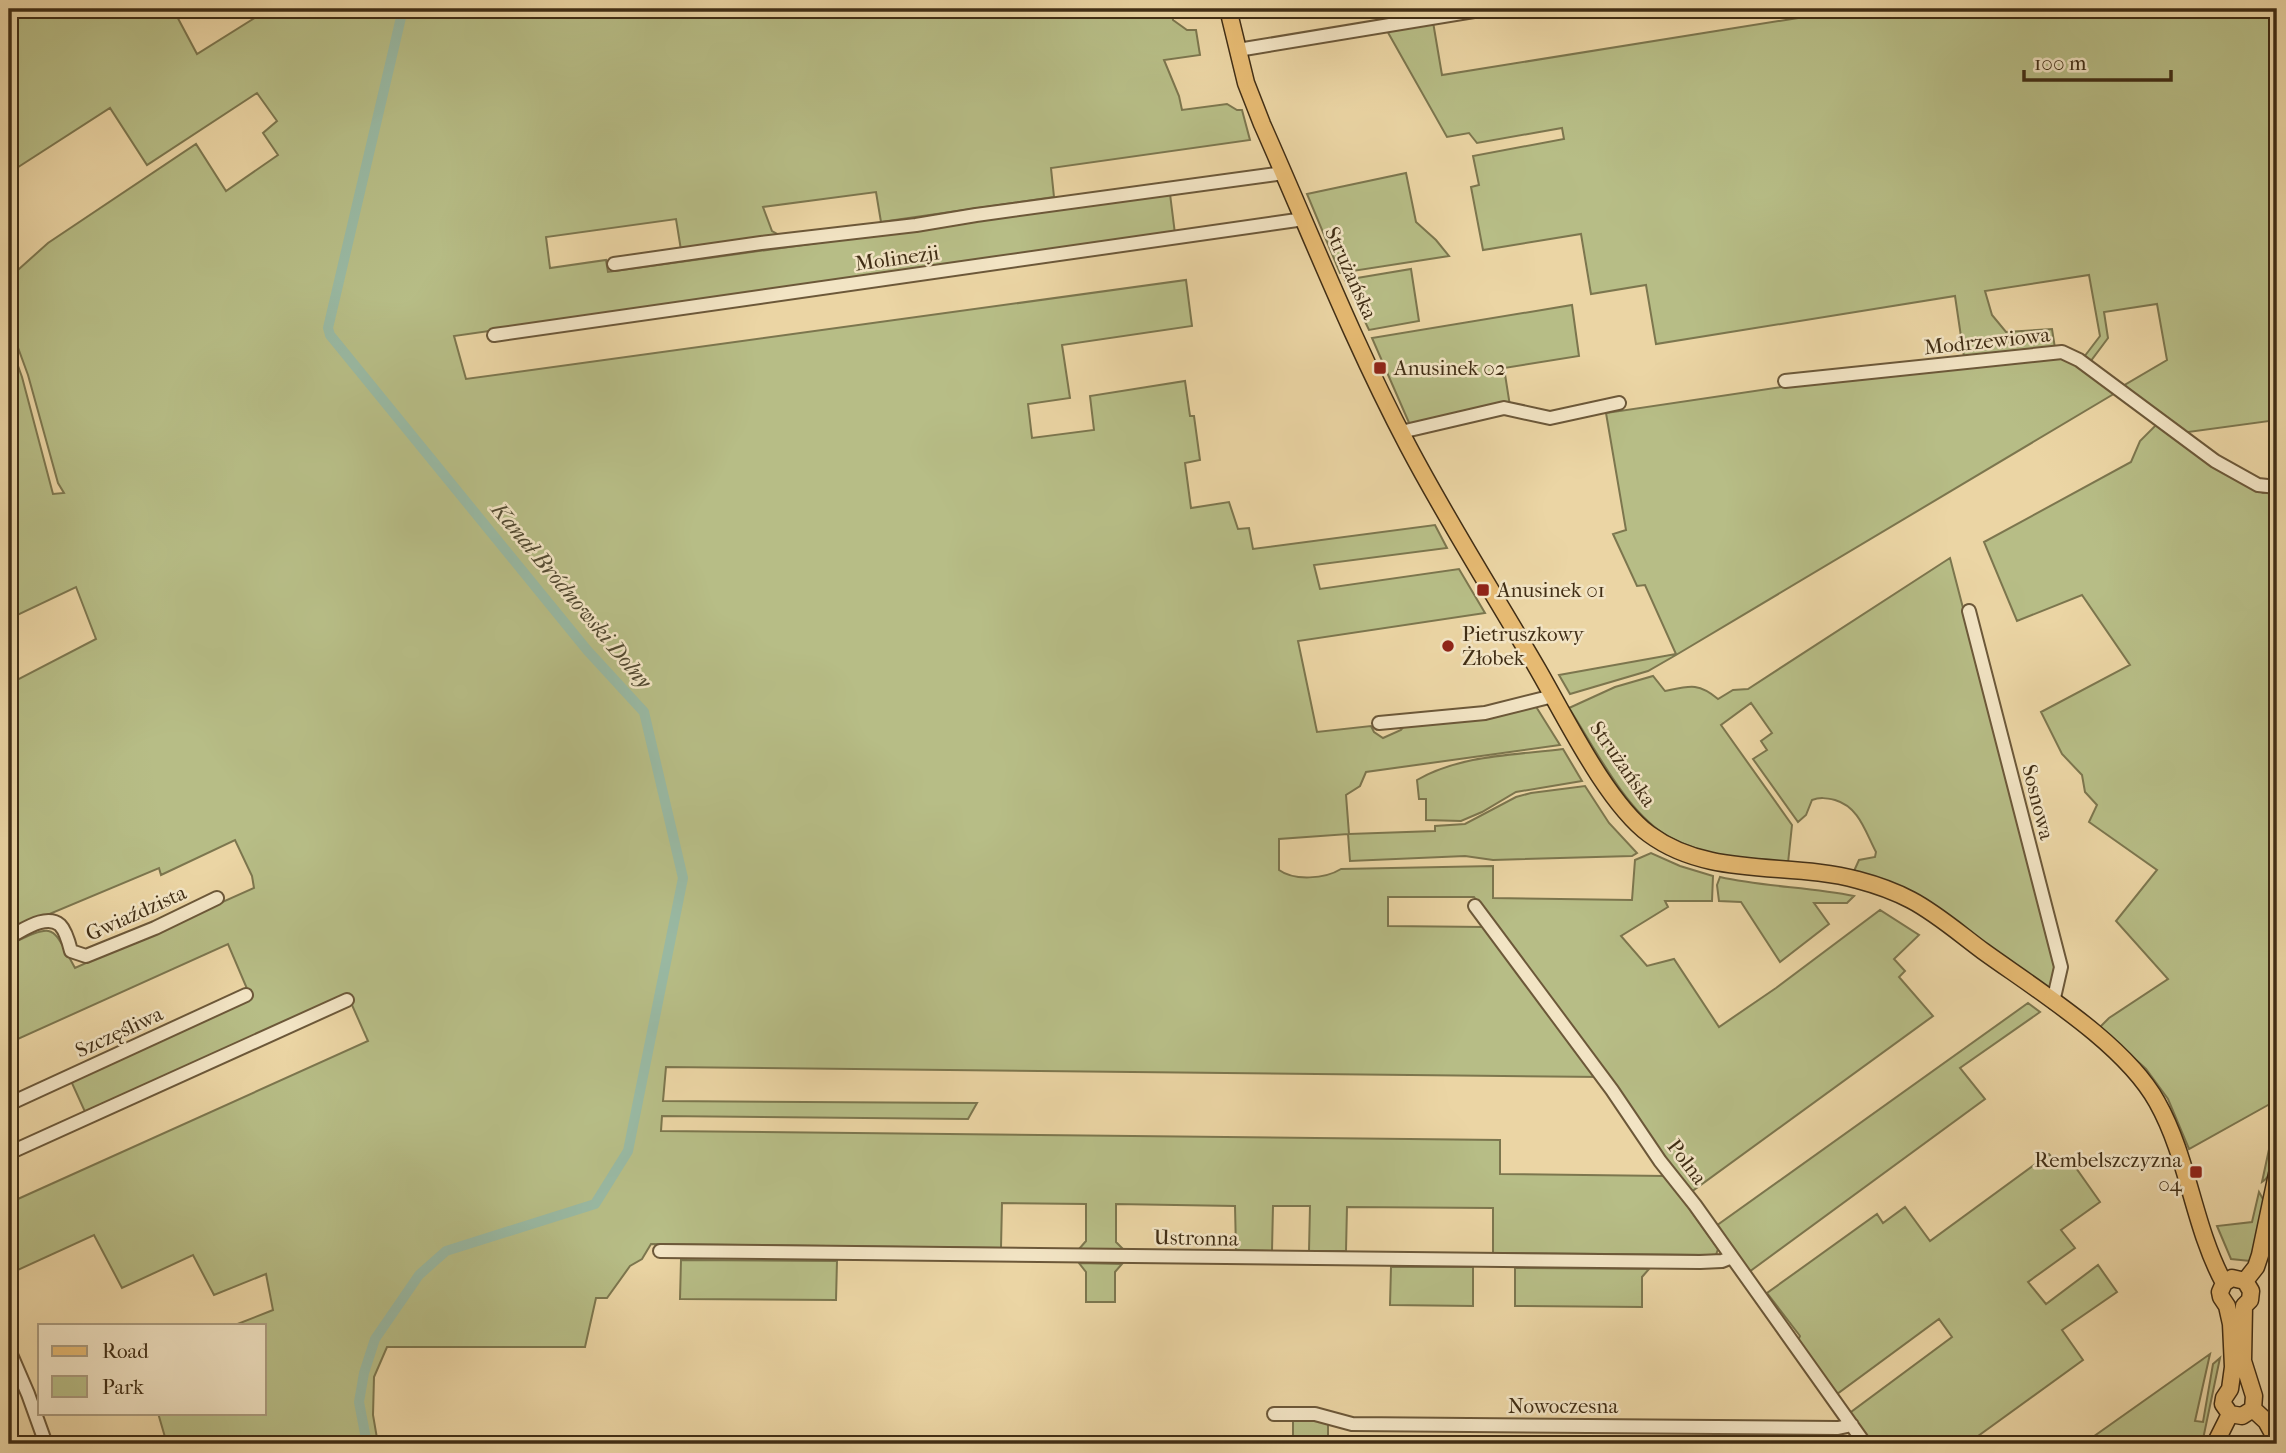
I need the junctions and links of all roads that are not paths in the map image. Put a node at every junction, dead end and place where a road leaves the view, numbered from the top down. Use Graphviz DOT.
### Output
graph roads {
  1 [pos="1228,9"];
  2 [pos="1486,9"];
  3 [pos="1238,50"];
  4 [pos="1284,173"];
  5 [pos="1304,219"];
  6 [pos="614,264"];
  7 [pos="494,335"];
  8 [pos="1785,381"];
  9 [pos="1619,403"];
  10 [pos="1401,432"];
  11 [pos="2277,487"];
  12 [pos="1969,611"];
  13 [pos="1553,696"];
  14 [pos="1379,723"];
  15 [pos="217,898"];
  16 [pos="1475,906"];
  17 [pos="9,937"];
  18 [pos="246,995"];
  19 [pos="347,1000"];
  20 [pos="2053,1002"];
  21 [pos="9,1104"];
  22 [pos="9,1153"];
  23 [pos="2277,1174"];
  24 [pos="660,1251"];
  25 [pos="1732,1256"];
  26 [pos="2245,1280"];
  27 [pos="2224,1283"];
  28 [pos="2227,1306"];
  29 [pos="2244,1306"];
  30 [pos="9,1350"];
  31 [pos="2230,1389"];
  32 [pos="2251,1390"];
  33 [pos="2253,1409"];
  34 [pos="1274,1414"];
  35 [pos="2230,1414"];
  36 [pos="1852,1425"];
  37 [pos="2277,1441"];
  38 [pos="46,1444"];
  39 [pos="1865,1444"];
  40 [pos="2214,1444"];
  1 -- 3 [label="main road, Strużańska"];
  2 -- 3 [label="street"];
  3 -- 4 [label="main road, Strużańska"];
  4 -- 5 [label="main road, Strużańska"];
  4 -- 6 [label="street"];
  5 -- 7 [label="street, Molinezji"];
  5 -- 10 [label="main road, Strużańska"];
  8 -- 11 [label="street, Modrzewiowa"];
  9 -- 10 [label="street"];
  10 -- 13 [label="main road, Strużańska"];
  12 -- 20 [label="street, Sosnowa"];
  13 -- 14 [label="street"];
  13 -- 20 [label="main road, Strużańska"];
  15 -- 17 [label="street, Gwiaździsta"];
  16 -- 25 [label="street, Polna"];
  18 -- 21 [label="street, Szczęśliwa"];
  19 -- 22 [label="street"];
  20 -- 27 [label="main road, Strużańska"];
  23 -- 26 [label="main road"];
  24 -- 25 [label="street, Ustronna"];
  25 -- 36 [label="street, Polna"];
  26 -- 27 [label="main road"];
  26 -- 29 [label="main road"];
  27 -- 28 [label="main road"];
  28 -- 29 [label="main road"];
  28 -- 31 [label="main road"];
  29 -- 32 [label="main road"];
  30 -- 38 [label="street"];
  31 -- 32 [label="main road"];
  31 -- 35 [label="main road"];
  32 -- 33 [label="main road"];
  33 -- 35 [label="main road"];
  33 -- 37 [label="main road"];
  34 -- 36 [label="street, Nowoczesna"];
  35 -- 40 [label="main road"];
  36 -- 39 [label="street, Polna"];
}
